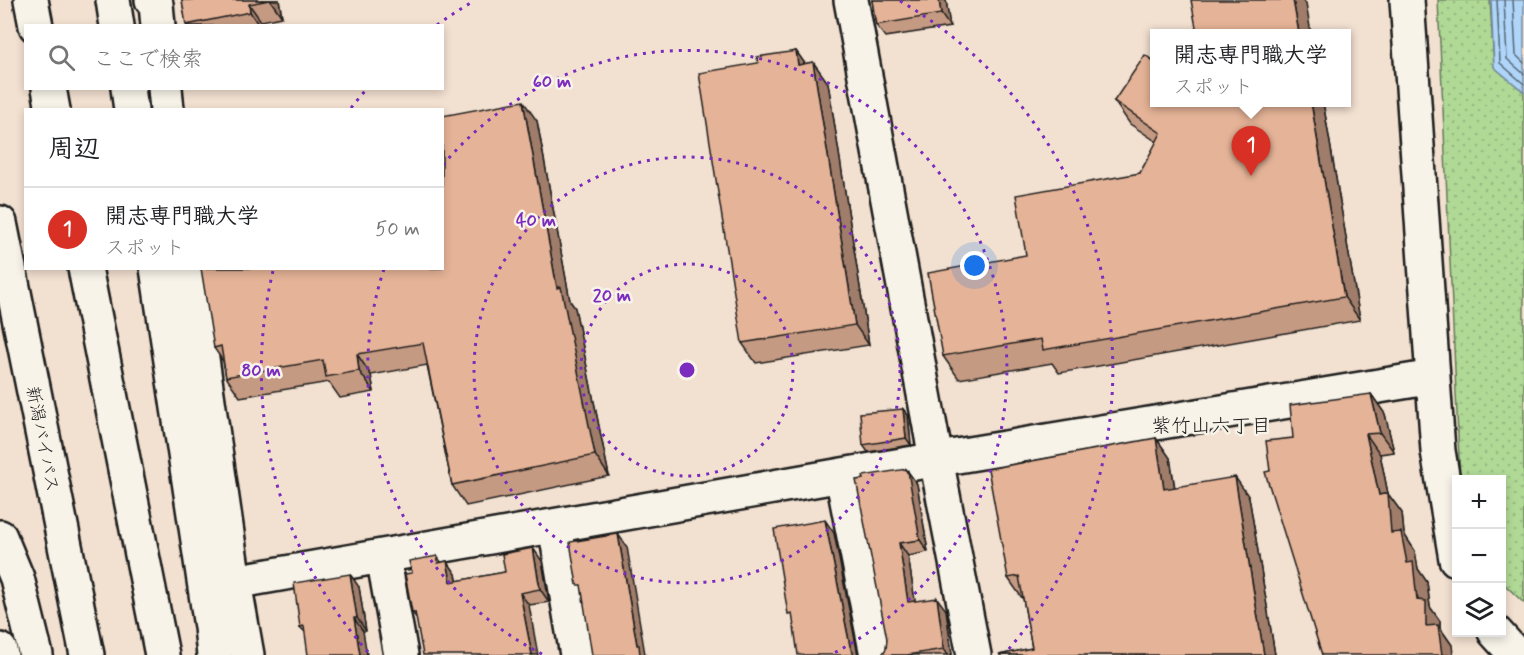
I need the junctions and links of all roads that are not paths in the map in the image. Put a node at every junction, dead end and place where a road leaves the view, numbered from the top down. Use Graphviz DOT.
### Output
graph roads {
  1 [pos="31,0"];
  2 [pos="113,0"];
  3 [pos="152,0"];
  4 [pos="851,0"];
  5 [pos="1407,0"];
  6 [pos="36,24"];
  7 [pos="117,24"];
  8 [pos="159,24"];
  9 [pos="49,90"];
  10 [pos="128,90"];
  11 [pos="165,90"];
  12 [pos="53,108"];
  13 [pos="131,108"];
  14 [pos="167,108"];
  15 [pos="0,223"];
  16 [pos="85,270"];
  17 [pos="157,270"];
  18 [pos="189,270"];
  19 [pos="1433,377"];
  20 [pos="936,459"];
  21 [pos="842,475"];
  22 [pos="555,526"];
  23 [pos="1452,535"];
  24 [pos="0,537"];
  25 [pos="383,556"];
  26 [pos="234,582"];
  27 [pos="1499,637"];
  28 [pos="0,650"];
  29 [pos="1,655"];
  30 [pos="36,655"];
  31 [pos="87,655"];
  32 [pos="162,655"];
  33 [pos="214,655"];
  34 [pos="247,655"];
  35 [pos="401,655"];
  36 [pos="577,655"];
  37 [pos="877,655"];
  38 [pos="974,655"];
  39 [pos="1516,655"];
  1 -- 6 [label="main road"];
  2 -- 7 [label="main road"];
  3 -- 8 [label="main road"];
  4 -- 20 [label="main road"];
  5 -- 19 [label="main road"];
  9 -- 12 [label="main road"];
  10 -- 13 [label="main road"];
  11 -- 14 [label="main road"];
  15 -- 31 [label="main road, 新潟バイパス"];
  16 -- 32 [label="main road"];
  17 -- 33 [label="main road"];
  18 -- 26 [label="main road"];
  19 -- 20 [label="main road"];
  19 -- 23 [label="main road"];
  20 -- 21 [label="main road"];
  20 -- 38 [label="main road"];
  21 -- 22 [label="main road"];
  21 -- 37 [label="main road"];
  22 -- 25 [label="main road"];
  22 -- 36 [label="main road"];
  24 -- 30 [label="main road"];
  25 -- 26 [label="main road"];
  25 -- 35 [label="main road"];
  26 -- 34 [label="main road"];
  27 -- 39 [label="main road"];
  28 -- 29 [label="main road"];
}
